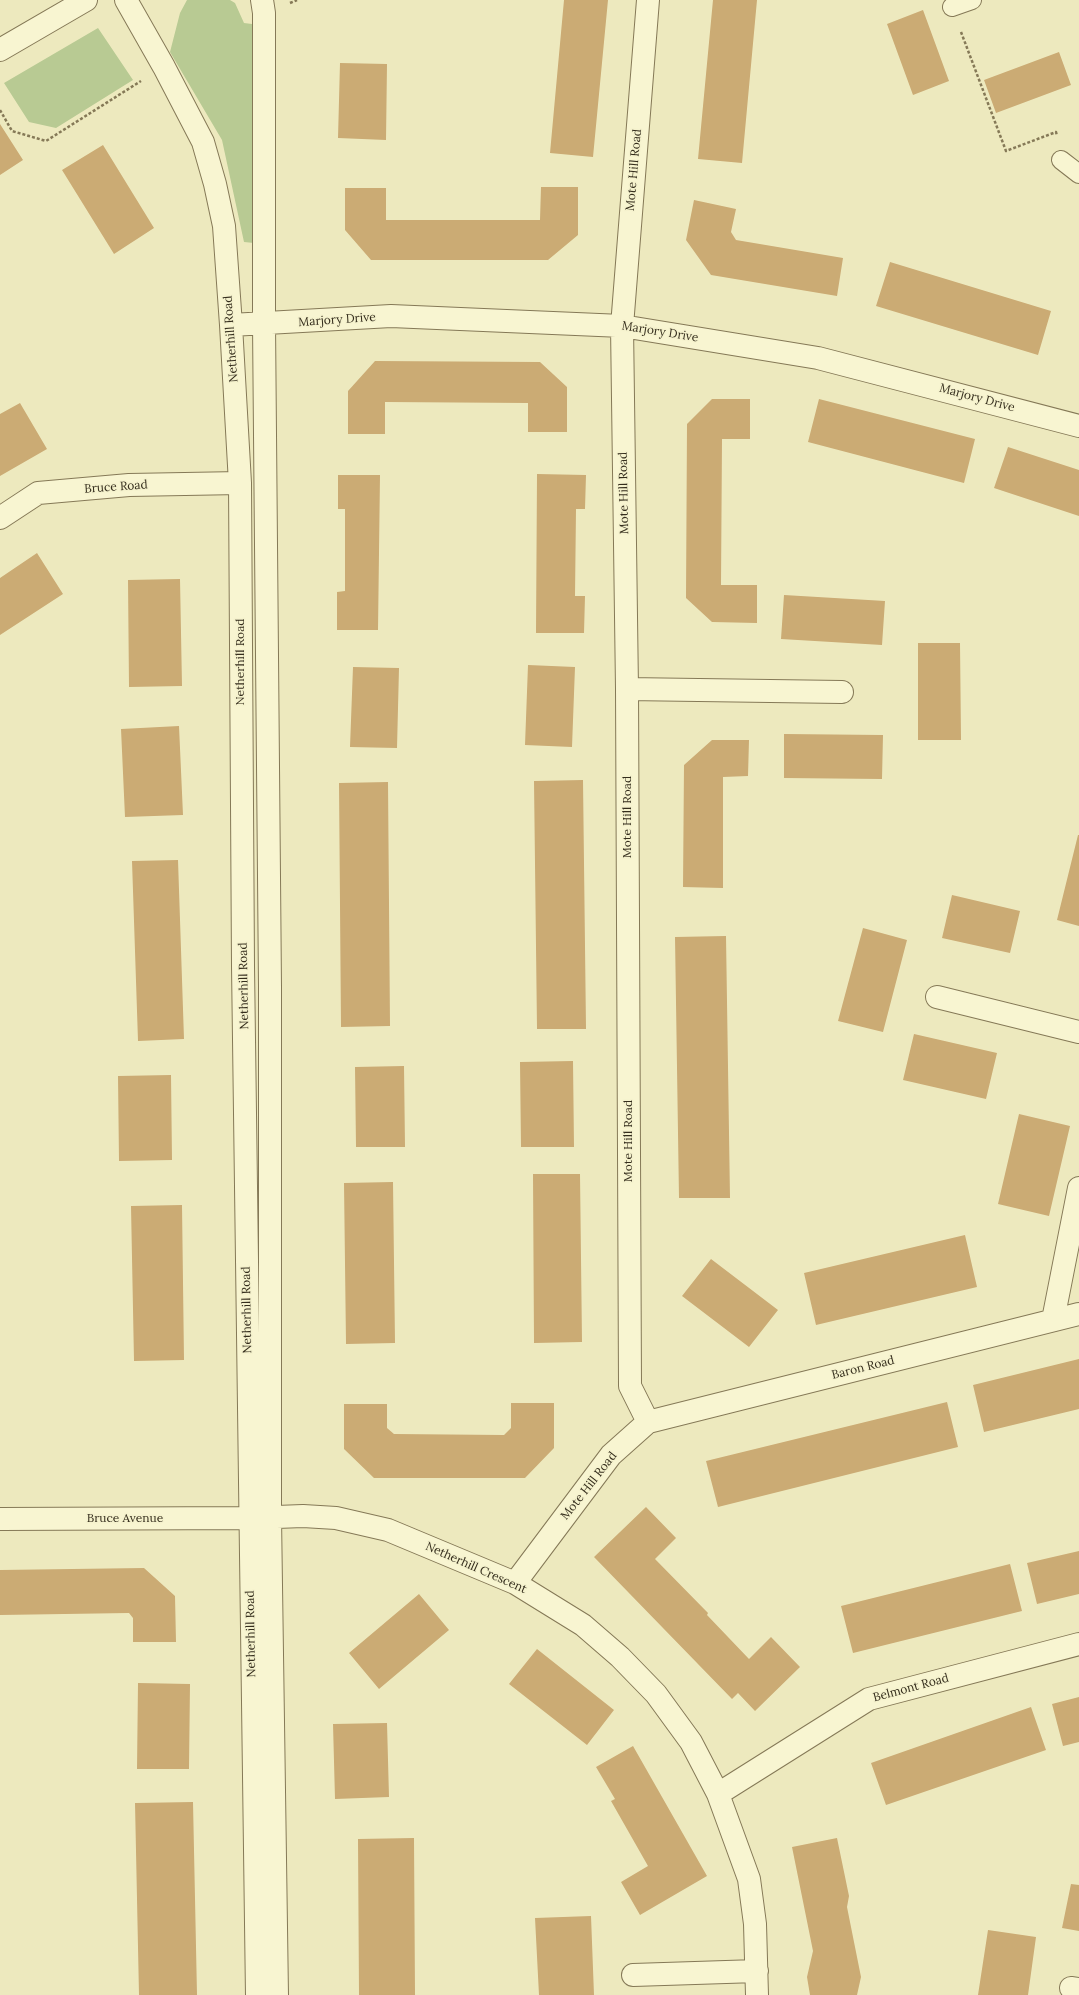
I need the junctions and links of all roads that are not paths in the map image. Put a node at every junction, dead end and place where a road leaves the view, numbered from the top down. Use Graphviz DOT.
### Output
graph roads {
  1 [pos="86,0"];
  2 [pos="126,0"];
  3 [pos="262,0"];
  4 [pos="648,0"];
  5 [pos="972,0"];
  6 [pos="952,7"];
  7 [pos="0,50"];
  8 [pos="1061,160"];
  9 [pos="1079,174"];
  10 [pos="264,324"];
  11 [pos="231,325"];
  12 [pos="622,326"];
  13 [pos="1079,426"];
  14 [pos="240,483"];
  15 [pos="0,518"];
  16 [pos="627,689"];
  17 [pos="842,692"];
  18 [pos="937,997"];
  19 [pos="1079,1032"];
  20 [pos="1079,1188"];
  21 [pos="1079,1314"];
  22 [pos="1053,1320"];
  23 [pos="648,1422"];
  24 [pos="260,1518"];
  25 [pos="0,1519"];
  26 [pos="515,1582"];
  27 [pos="1079,1644"];
  28 [pos="718,1794"];
  29 [pos="757,1971"];
  30 [pos="633,1975"];
  31 [pos="257,1995"];
  32 [pos="277,1995"];
  33 [pos="757,1995"];
  1 -- 7 [label="street"];
  2 -- 11 [label="street, Netherhill Road"];
  3 -- 10 [label="street, Netherhill Road"];
  4 -- 12 [label="street, Mote Hill Road"];
  5 -- 6 [label="lane"];
  8 -- 9 [label="lane"];
  10 -- 11 [label="street, Marjory Drive"];
  10 -- 12 [label="street, Marjory Drive"];
  10 -- 24 [label="street, Netherhill Road"];
  11 -- 14 [label="street, Netherhill Road"];
  12 -- 13 [label="street, Marjory Drive"];
  12 -- 16 [label="street, Mote Hill Road"];
  14 -- 15 [label="street, Bruce Road"];
  14 -- 24 [label="street, Netherhill Road"];
  16 -- 17 [label="street"];
  16 -- 23 [label="street, Mote Hill Road"];
  18 -- 19 [label="street"];
  20 -- 22 [label="street"];
  21 -- 22 [label="street, Baron Road"];
  22 -- 23 [label="street, Baron Road"];
  23 -- 26 [label="street, Mote Hill Road"];
  24 -- 25 [label="street, Bruce Avenue"];
  24 -- 26 [label="street, Netherhill Crescent"];
  24 -- 31 [label="street, Netherhill Road"];
  24 -- 32 [label="street, Netherhill Road"];
  26 -- 28 [label="street, Netherhill Crescent"];
  27 -- 28 [label="street, Belmont Road"];
  28 -- 29 [label="street, Netherhill Crescent"];
  29 -- 30 [label="street"];
  29 -- 33 [label="street, Netherhill Crescent"];
}
